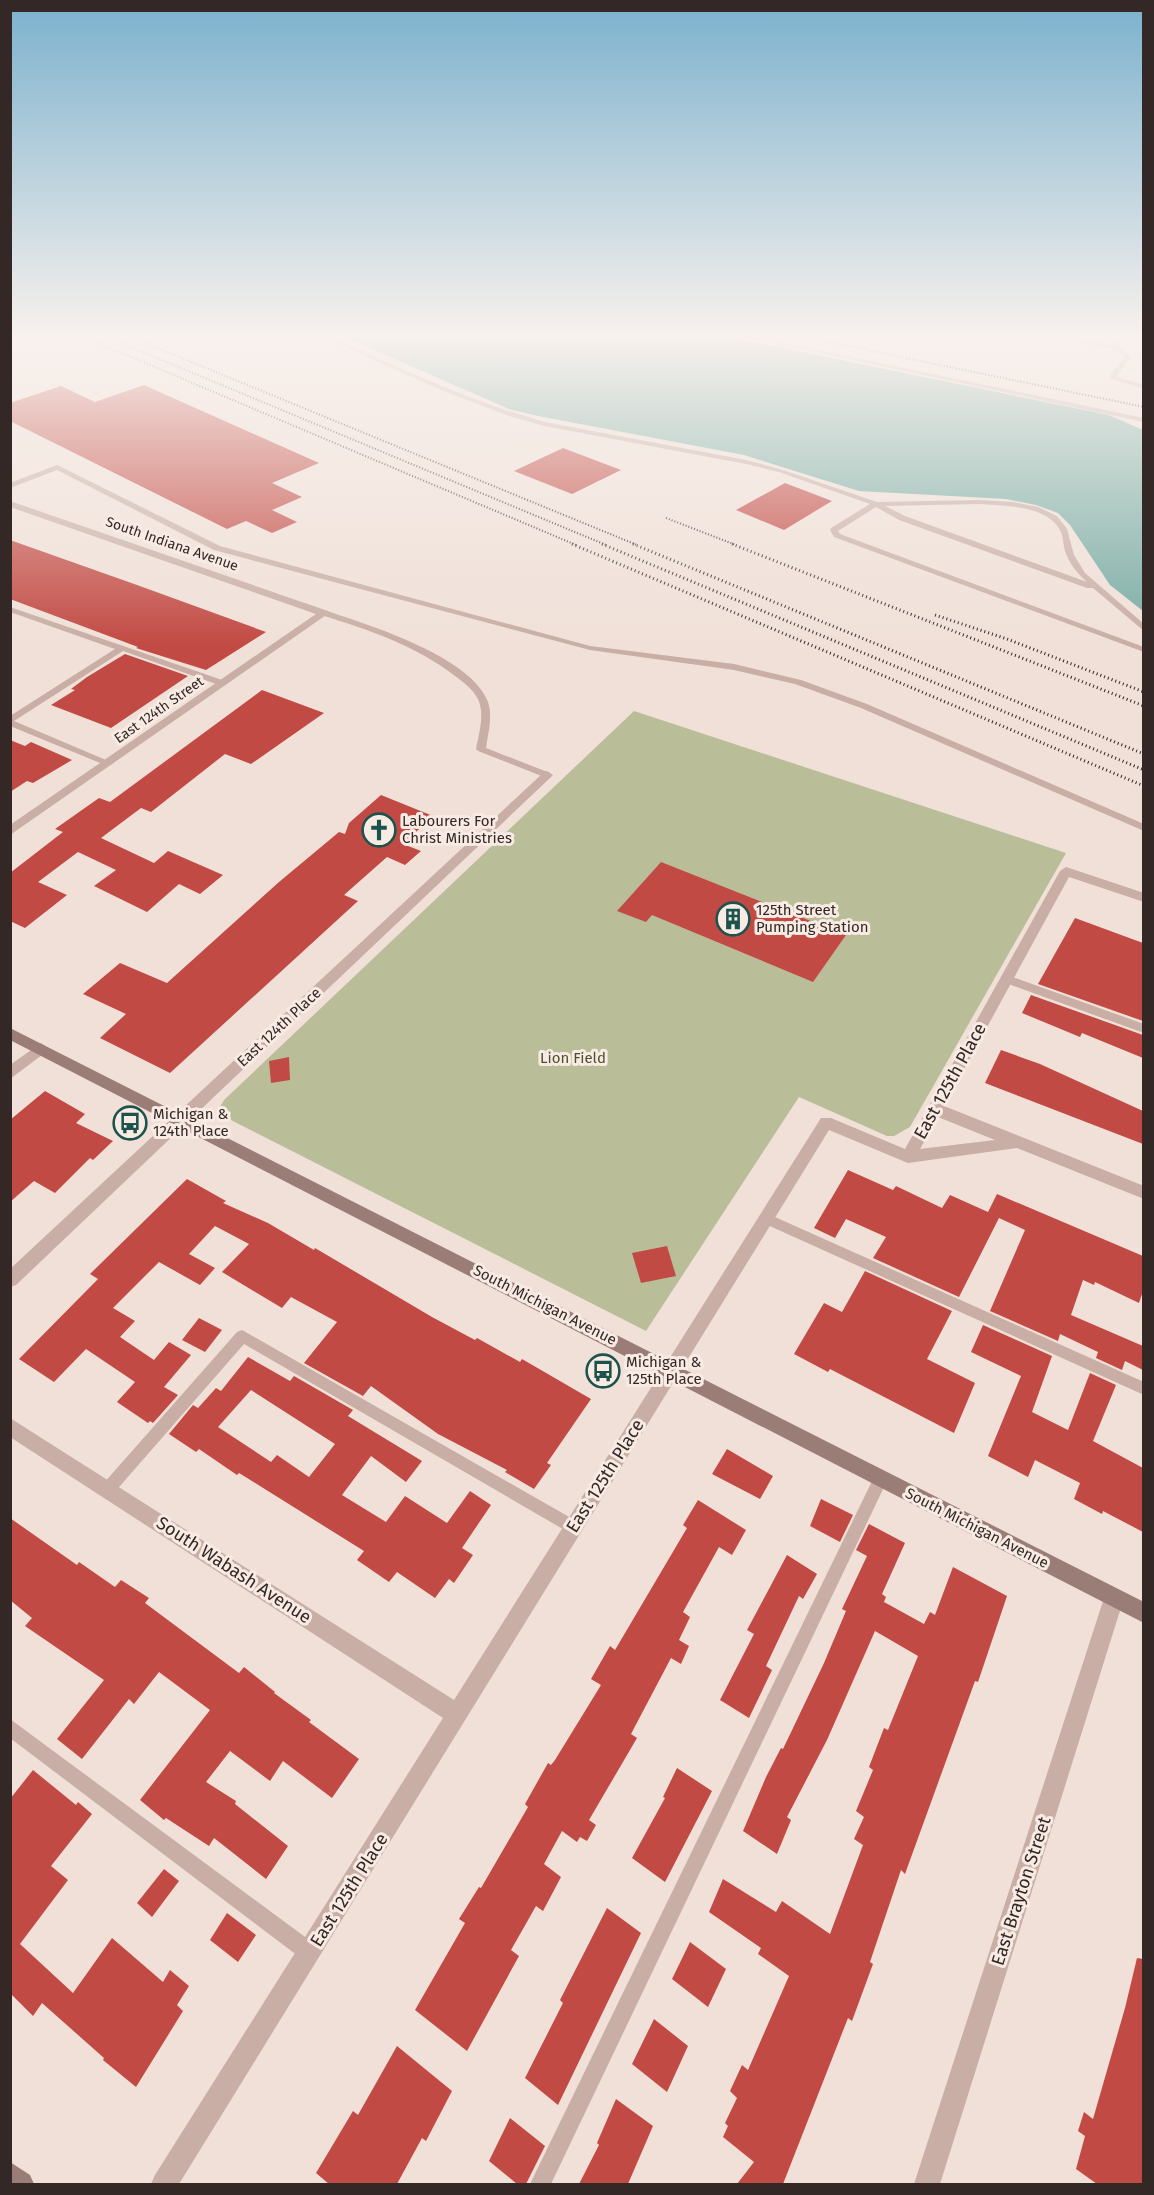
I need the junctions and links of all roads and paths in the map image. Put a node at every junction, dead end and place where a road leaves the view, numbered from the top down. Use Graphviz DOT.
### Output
graph roads {
  1 [pos="632,440"];
  2 [pos="10,486"];
  3 [pos="10,504"];
  4 [pos="876,504"];
  5 [pos="1097,588"];
  6 [pos="10,609"];
  7 [pos="324,613"];
  8 [pos="1143,629"];
  9 [pos="122,648"];
  10 [pos="1143,650"];
  11 [pos="222,683"];
  12 [pos="10,722"];
  13 [pos="108,763"];
  14 [pos="548,775"];
  15 [pos="1143,828"];
  16 [pos="10,831"];
  17 [pos="1143,898"];
  18 [pos="1007,979"];
  19 [pos="1143,1029"];
  20 [pos="10,1033"];
  21 [pos="41,1048"];
  22 [pos="10,1074"];
  23 [pos="935,1109"];
  24 [pos="181,1119"];
  25 [pos="1018,1143"];
  26 [pos="908,1158"];
  27 [pos="1143,1193"];
  28 [pos="766,1218"];
  29 [pos="10,1280"];
  30 [pos="670,1370"];
  31 [pos="1143,1389"];
  32 [pos="10,1426"];
  33 [pos="881,1478"];
  34 [pos="108,1489"];
  35 [pos="573,1527"];
  36 [pos="1114,1598"];
  37 [pos="1143,1613"];
  38 [pos="458,1715"];
  39 [pos="10,1727"];
  40 [pos="309,1952"];
  41 [pos="10,2175"];
  42 [pos="21,2184"];
  43 [pos="164,2184"];
  44 [pos="540,2184"];
  45 [pos="927,2184"];
  1 -- 4 [label="lane"];
  2 -- 15 [label="lane"];
  3 -- 7 [label="street, South Indiana Avenue"];
  4 -- 5 [label="lane"];
  4 -- 5 [label="lane"];
  4 -- 10 [label="lane"];
  5 -- 8 [label="lane"];
  6 -- 9 [label="lane"];
  7 -- 11 [label="street, East 124th Street"];
  7 -- 14 [label="lane"];
  9 -- 11 [label="lane"];
  9 -- 12 [label="lane"];
  11 -- 13 [label="street, East 124th Street"];
  12 -- 13 [label="lane"];
  13 -- 16 [label="street, East 124th Street"];
  14 -- 24 [label="street, East 124th Place"];
  17 -- 18 [label="street, East 125th Place"];
  18 -- 19 [label="lane"];
  18 -- 23 [label="street, East 125th Place"];
  20 -- 21 [label="main road, South Michigan Avenue"];
  21 -- 22 [label="street"];
  21 -- 24 [label="main road, South Michigan Avenue"];
  23 -- 25 [label="street"];
  23 -- 26 [label="street, East 125th Place"];
  24 -- 29 [label="street, East 124th Place"];
  24 -- 30 [label="main road, South Michigan Avenue"];
  25 -- 26 [label="street"];
  25 -- 27 [label="street"];
  26 -- 28 [label="street, East 125th Place"];
  28 -- 30 [label="street, East 125th Place"];
  28 -- 31 [label="lane"];
  30 -- 33 [label="main road, South Michigan Avenue"];
  30 -- 35 [label="street, East 125th Place"];
  32 -- 34 [label="street, South Wabash Avenue"];
  33 -- 36 [label="main road, South Michigan Avenue"];
  33 -- 44 [label="lane"];
  34 -- 35 [label="lane"];
  34 -- 38 [label="street, South Wabash Avenue"];
  35 -- 38 [label="street, East 125th Place"];
  36 -- 37 [label="main road, South Michigan Avenue"];
  36 -- 45 [label="street, East Brayton Street"];
  38 -- 40 [label="street, East 125th Place"];
  39 -- 40 [label="lane"];
  40 -- 43 [label="street, East 125th Place"];
  41 -- 42 [label="main road"];
}
